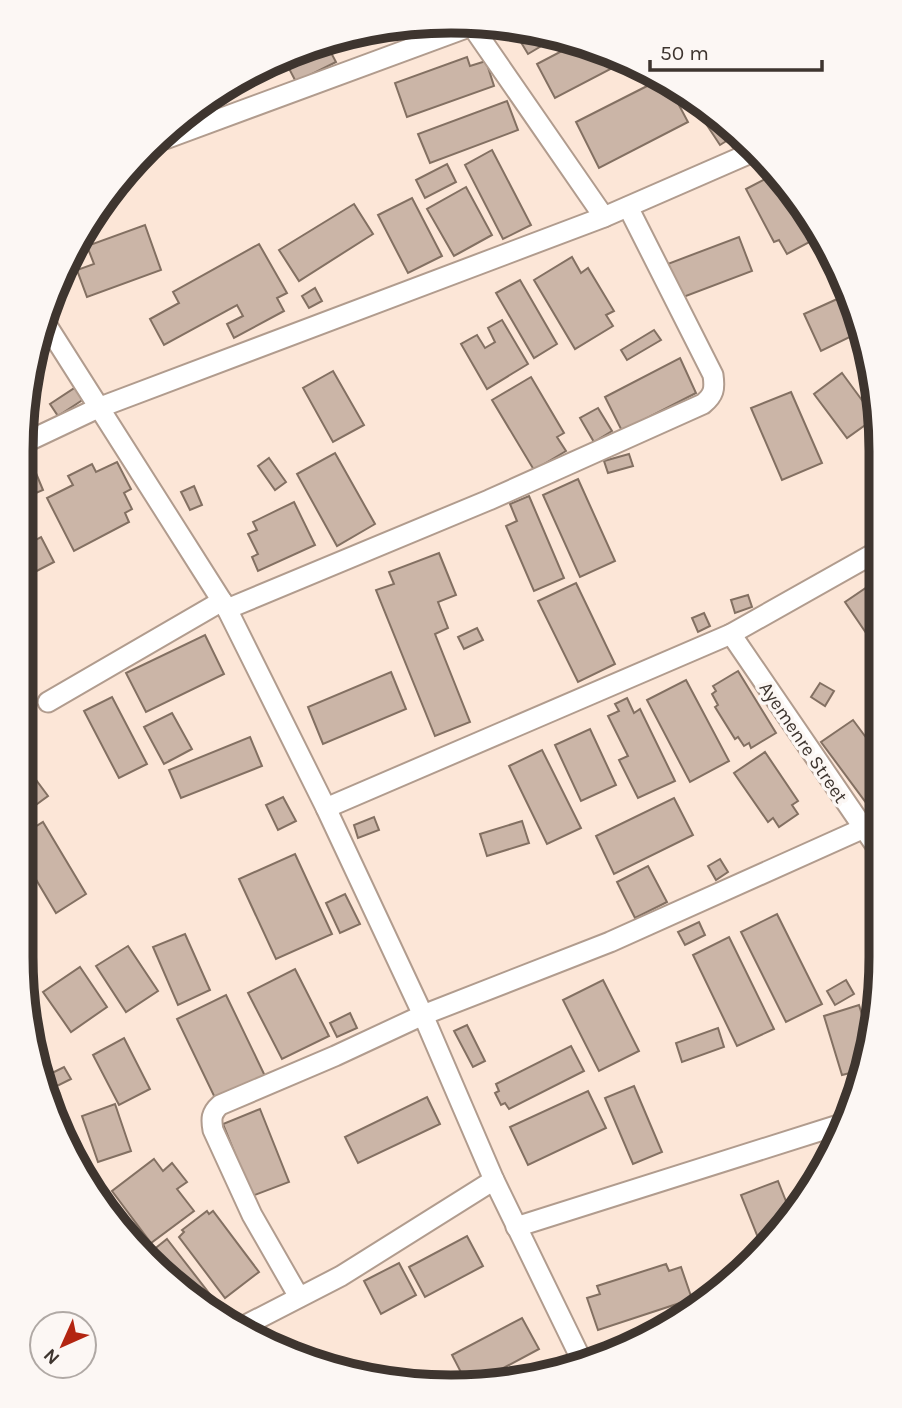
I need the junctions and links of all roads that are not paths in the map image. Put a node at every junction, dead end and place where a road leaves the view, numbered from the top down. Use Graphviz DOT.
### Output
graph roads {
  1 [pos="452,33"];
  2 [pos="477,34"];
  3 [pos="181,133"];
  4 [pos="745,155"];
  5 [pos="628,207"];
  6 [pos="604,218"];
  7 [pos="51,331"];
  8 [pos="98,408"];
  9 [pos="33,439"];
  10 [pos="869,556"];
  11 [pos="225,605"];
  12 [pos="731,634"];
  13 [pos="48,702"];
  14 [pos="326,808"];
  15 [pos="864,828"];
  16 [pos="869,836"];
  17 [pos="423,1015"];
  18 [pos="833,1127"];
  19 [pos="494,1180"];
  20 [pos="516,1227"];
  21 [pos="299,1297"];
  22 [pos="249,1323"];
  23 [pos="579,1355"];
  1 -- 3 [label="street"];
  2 -- 6 [label="street"];
  4 -- 5 [label="street"];
  5 -- 6 [label="street"];
  5 -- 11 [label="street"];
  6 -- 8 [label="street"];
  7 -- 8 [label="street"];
  8 -- 9 [label="street"];
  8 -- 11 [label="street"];
  10 -- 12 [label="street"];
  11 -- 13 [label="street"];
  11 -- 14 [label="street"];
  12 -- 14 [label="street"];
  12 -- 15 [label="street, Ayemenre Street"];
  14 -- 17 [label="street"];
  15 -- 16 [label="street, Ayemenre Street"];
  15 -- 17 [label="street"];
  17 -- 19 [label="street"];
  17 -- 21 [label="street"];
  18 -- 20 [label="street"];
  19 -- 20 [label="street"];
  19 -- 21 [label="street"];
  20 -- 23 [label="street"];
  21 -- 22 [label="street"];
}
